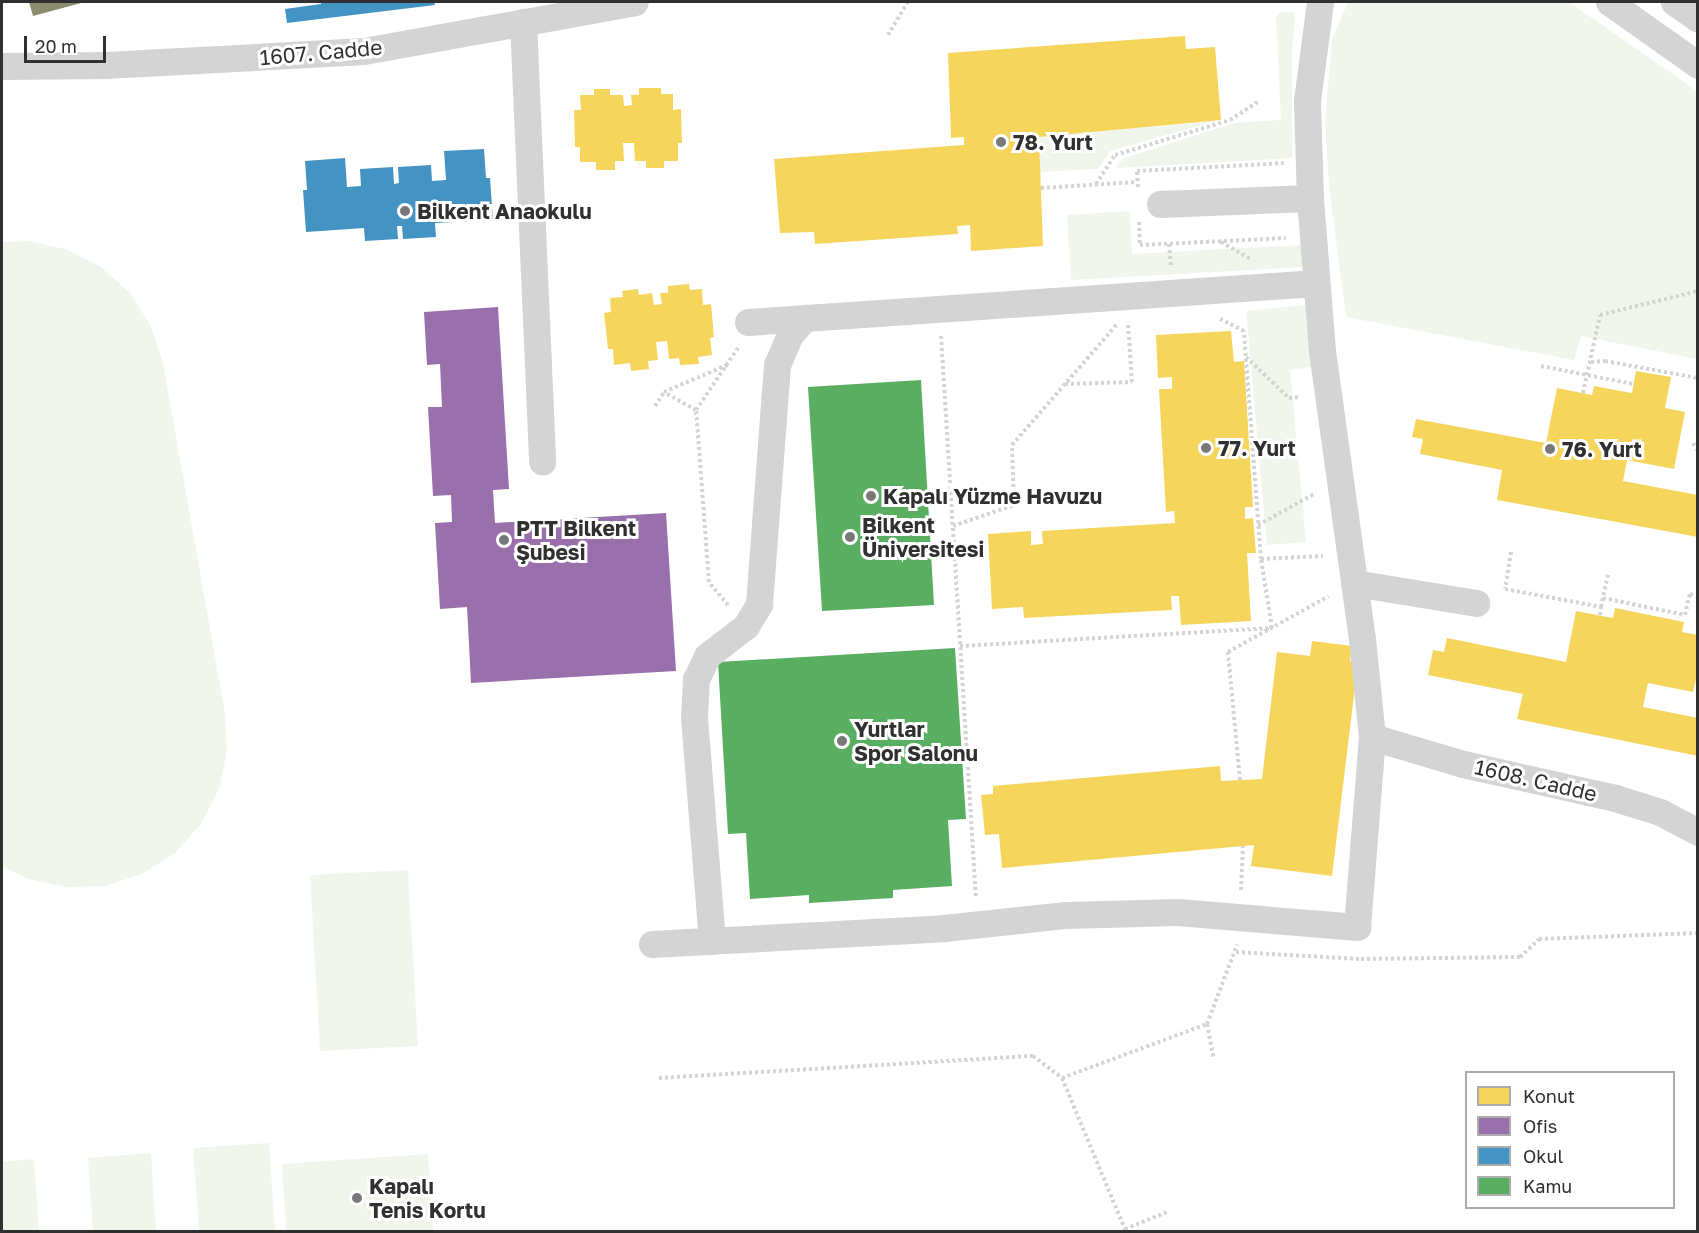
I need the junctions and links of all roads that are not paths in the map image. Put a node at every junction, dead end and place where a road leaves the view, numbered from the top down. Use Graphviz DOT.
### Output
graph roads {
  1 [pos="636,2"];
  2 [pos="1320,2"];
  3 [pos="1610,2"];
  4 [pos="1674,2"];
  5 [pos="1698,19"];
  6 [pos="523,22"];
  7 [pos="1698,65"];
  8 [pos="2,66"];
  9 [pos="1310,198"];
  10 [pos="1160,204"];
  11 [pos="1316,283"];
  12 [pos="805,318"];
  13 [pos="748,322"];
  14 [pos="542,462"];
  15 [pos="1354,583"];
  16 [pos="1476,603"];
  17 [pos="1372,737"];
  18 [pos="1698,832"];
  19 [pos="712,941"];
  20 [pos="652,944"];
  1 -- 6 [label="street, 1607. Cadde"];
  2 -- 9 [label="street"];
  3 -- 7 [label="street"];
  4 -- 5 [label="street"];
  6 -- 8 [label="street, 1607. Cadde"];
  6 -- 14 [label="street"];
  9 -- 10 [label="street"];
  9 -- 11 [label="street"];
  11 -- 12 [label="street"];
  11 -- 15 [label="street"];
  12 -- 13 [label="street"];
  12 -- 19 [label="street"];
  15 -- 16 [label="street"];
  15 -- 17 [label="street"];
  17 -- 18 [label="street, 1608. Cadde"];
  17 -- 19 [label="street"];
  19 -- 20 [label="street"];
}
